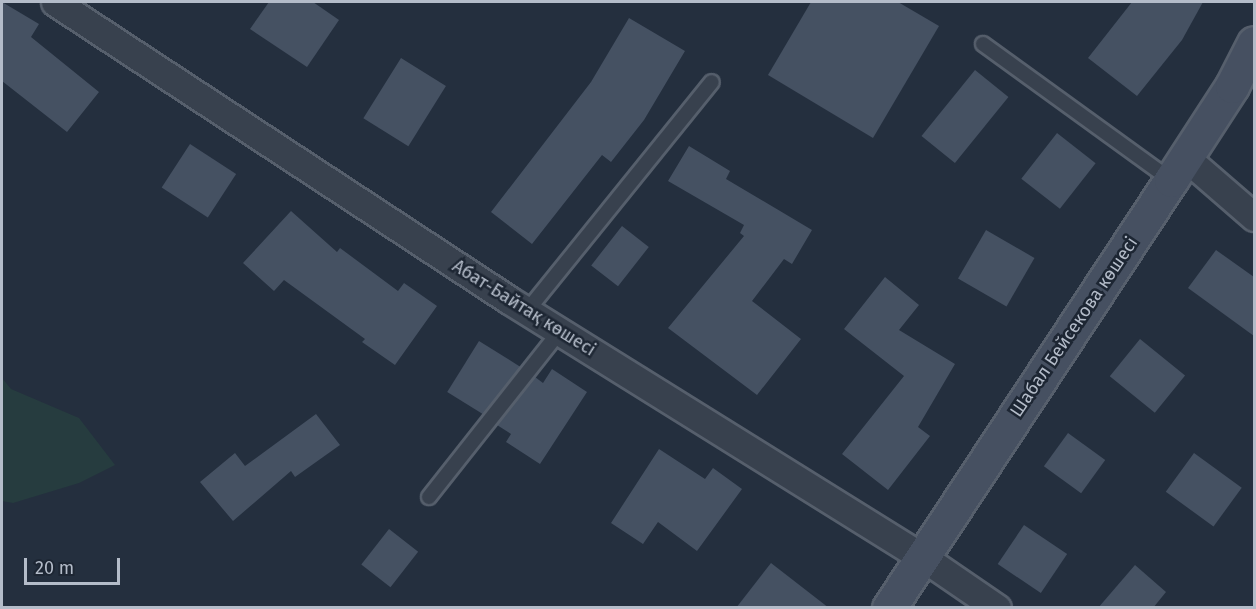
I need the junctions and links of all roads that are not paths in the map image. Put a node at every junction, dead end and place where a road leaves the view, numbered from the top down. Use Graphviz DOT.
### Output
graph roads {
  1 [pos="55,2"];
  2 [pos="1254,43"];
  3 [pos="983,44"];
  4 [pos="712,82"];
  5 [pos="1178,169"];
  6 [pos="1254,217"];
  7 [pos="527,311"];
  8 [pos="560,332"];
  9 [pos="429,497"];
  10 [pos="921,556"];
  11 [pos="889,608"];
  12 [pos="998,608"];
  1 -- 7 [label="street, Абат-Байтақ көшесі"];
  2 -- 5 [label="main road, Шабал Бейсекова көшесі"];
  3 -- 5 [label="lane"];
  4 -- 7 [label="lane"];
  5 -- 6 [label="street"];
  5 -- 10 [label="main road, Шабал Бейсекова көшесі"];
  7 -- 8 [label="street, Абат-Байтақ көшесі"];
  8 -- 9 [label="lane"];
  8 -- 10 [label="street, Абат-Байтақ көшесі"];
  10 -- 11 [label="main road, Шабал Бейсекова көшесі"];
  10 -- 12 [label="street, Абат-Байтақ көшесі"];
}
